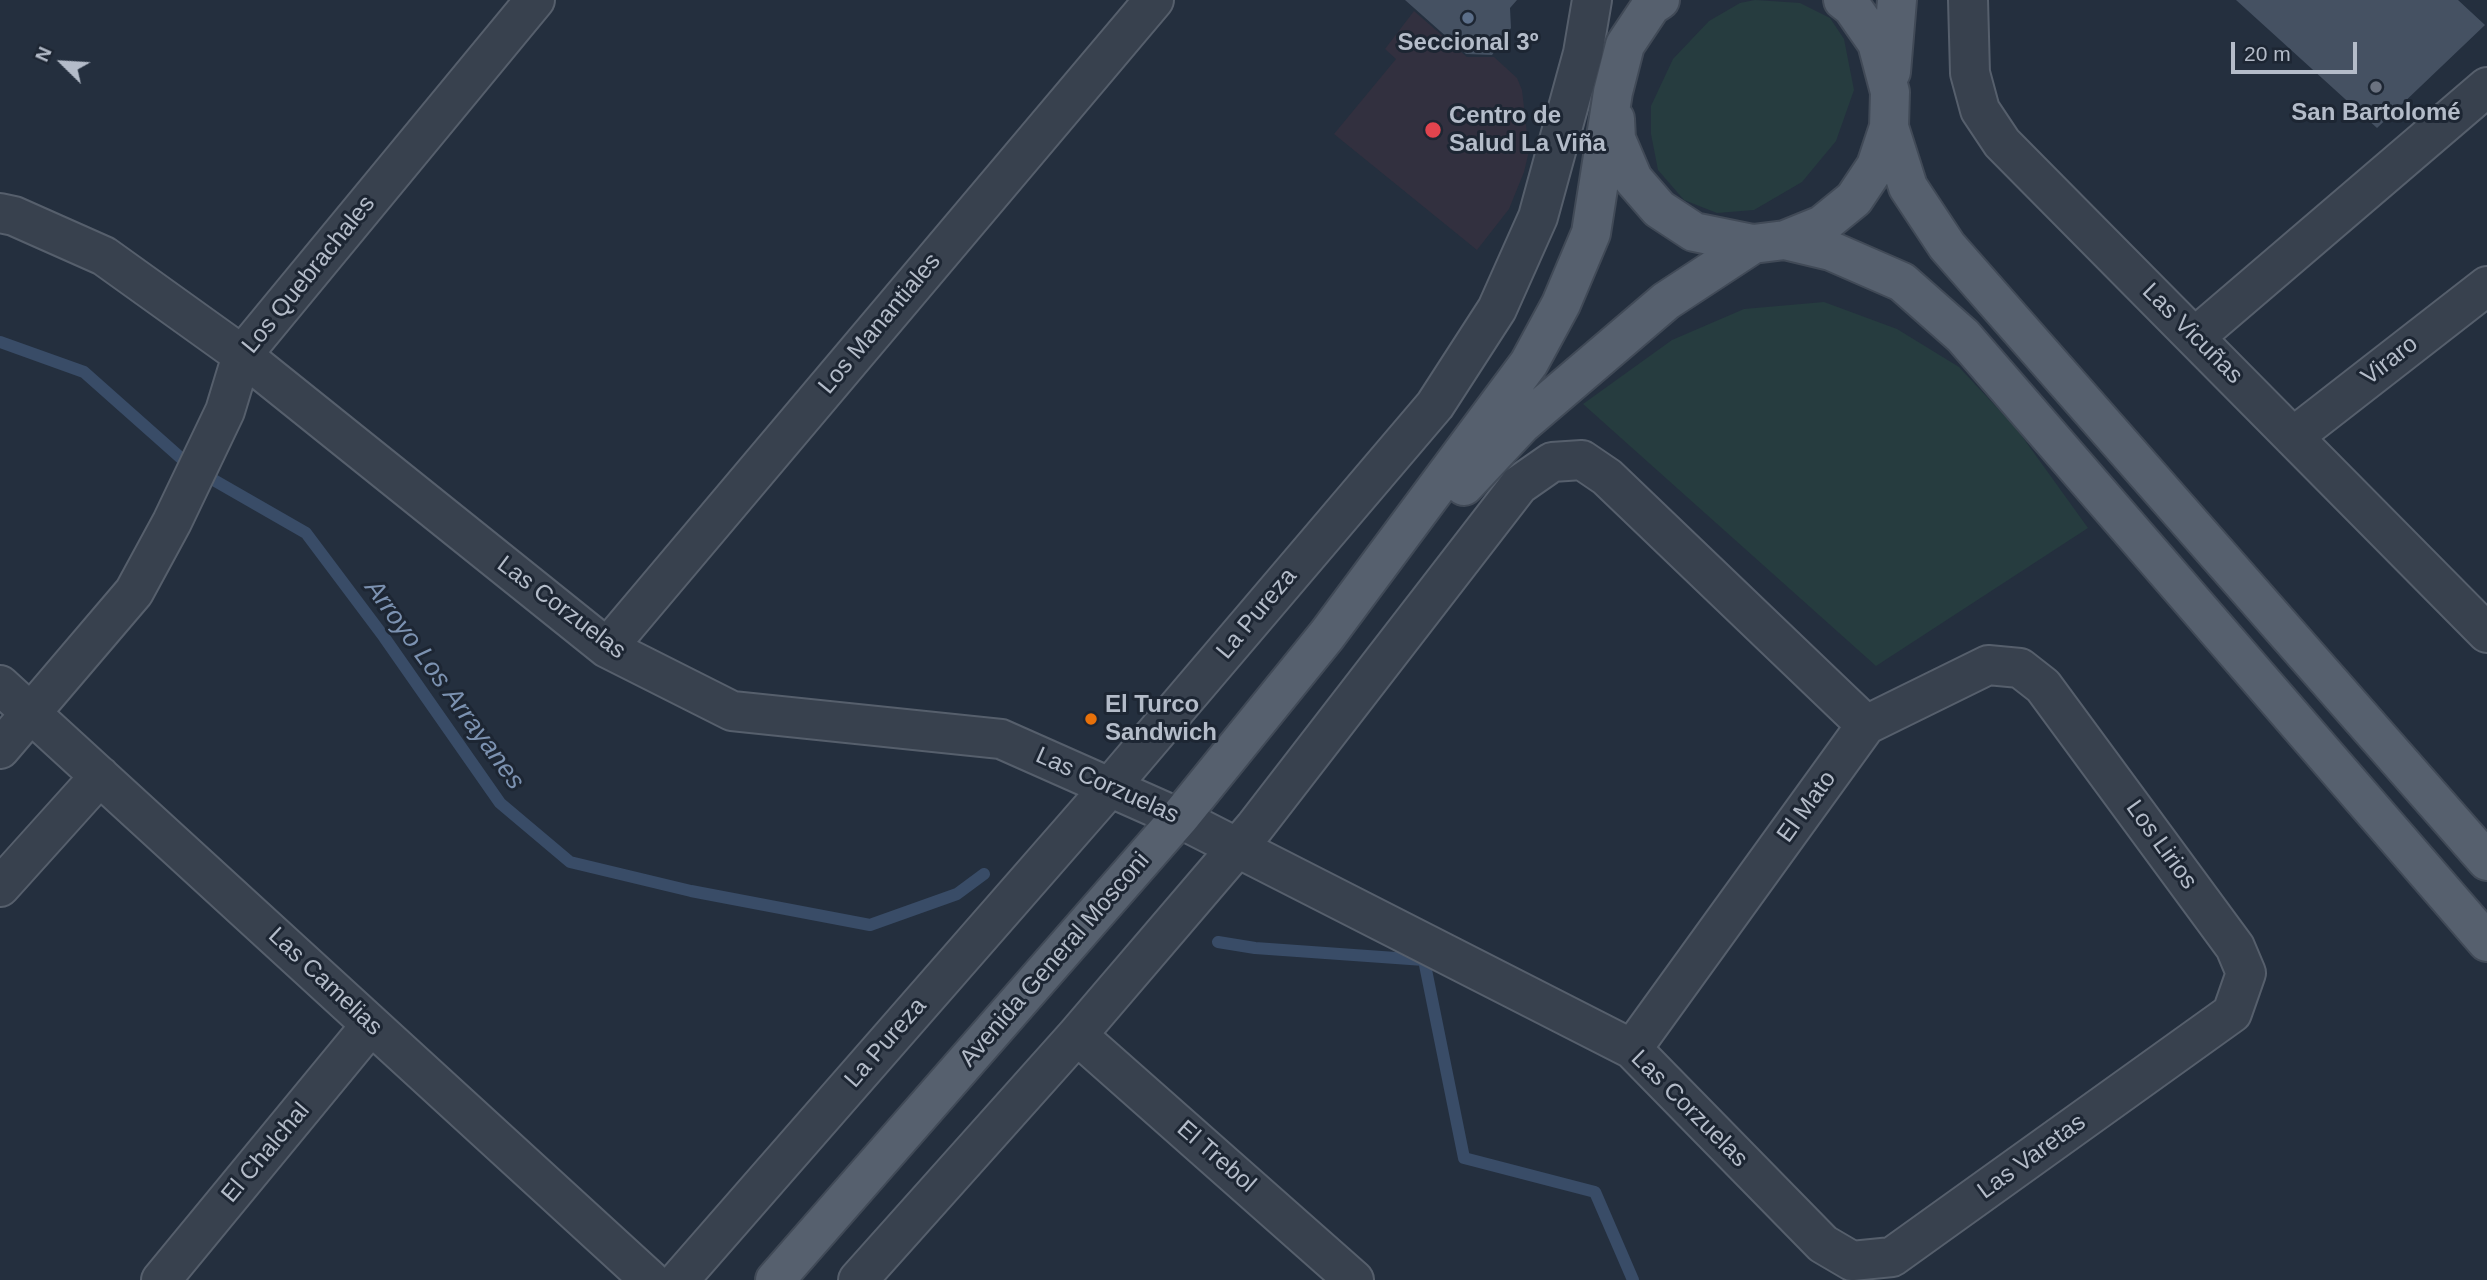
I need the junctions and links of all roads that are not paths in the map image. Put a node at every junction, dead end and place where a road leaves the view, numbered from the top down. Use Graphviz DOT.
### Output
graph roads {
  1 [pos="535,0"];
  2 [pos="1154,0"];
  3 [pos="1592,0"];
  4 [pos="1600,0"];
  5 [pos="1660,0"];
  6 [pos="1843,0"];
  7 [pos="1897,0"];
  8 [pos="1968,0"];
  9 [pos="1625,45"];
  10 [pos="2487,87"];
  11 [pos="1613,92"];
  12 [pos="1889,109"];
  13 [pos="0,214"];
  14 [pos="1769,242"];
  15 [pos="2487,286"];
  16 [pos="2195,337"];
  17 [pos="242,355"];
  18 [pos="2293,437"];
  19 [pos="2487,633"];
  20 [pos="1327,635"];
  21 [pos="607,648"];
  22 [pos="0,685"];
  23 [pos="2043,686"];
  24 [pos="32,712"];
  25 [pos="1866,725"];
  26 [pos="0,749"];
  27 [pos="100,776"];
  28 [pos="1110,787"];
  29 [pos="1180,818"];
  30 [pos="1237,847"];
  31 [pos="2487,861"];
  32 [pos="0,887"];
  33 [pos="2487,942"];
  34 [pos="2232,1013"];
  35 [pos="371,1025"];
  36 [pos="1077,1035"];
  37 [pos="1632,1049"];
  38 [pos="1822,1244"];
  39 [pos="160,1280"];
  40 [pos="650,1280"];
  41 [pos="679,1280"];
  42 [pos="775,1280"];
  43 [pos="858,1280"];
  44 [pos="1354,1280"];
  1 -- 17 [label="street, Los Quebrachales"];
  2 -- 21 [label="street, Los Manantiales"];
  3 -- 28 [label="street, La Pureza"];
  4 -- 9 [label="street"];
  5 -- 9 [label="main road"];
  6 -- 12 [label="main road"];
  7 -- 12 [label="main road"];
  8 -- 16 [label="street, Las Vicuñas"];
  9 -- 11 [label="main road"];
  10 -- 16 [label="street"];
  11 -- 14 [label="main road"];
  11 -- 20 [label="main road"];
  12 -- 14 [label="main road"];
  12 -- 31 [label="main road"];
  13 -- 17 [label="street, Las Corzuelas"];
  14 -- 20 [label="main road"];
  14 -- 33 [label="main road"];
  15 -- 18 [label="street, Viraro"];
  16 -- 18 [label="street, Las Vicuñas"];
  17 -- 21 [label="street, Las Corzuelas"];
  17 -- 24 [label="street, Los Quebrachales"];
  18 -- 19 [label="street, Las Vicuñas"];
  20 -- 29 [label="main road, Avenida General Mosconi"];
  21 -- 28 [label="street, Las Corzuelas"];
  22 -- 24 [label="street, Las Camelias"];
  23 -- 25 [label="street, El Mato"];
  23 -- 34 [label="street, Los Lirios"];
  24 -- 26 [label="street, Los Quebrachales"];
  24 -- 27 [label="street, Las Camelias"];
  25 -- 30 [label="street"];
  25 -- 37 [label="street, El Mato"];
  27 -- 32 [label="street"];
  27 -- 35 [label="street, Las Camelias"];
  28 -- 29 [label="street, Las Corzuelas"];
  28 -- 41 [label="street, La Pureza"];
  29 -- 30 [label="street, Las Corzuelas"];
  29 -- 42 [label="main road, Avenida General Mosconi"];
  30 -- 36 [label="street"];
  30 -- 37 [label="street, Las Corzuelas"];
  34 -- 38 [label="street, Las Varetas"];
  35 -- 39 [label="street, El Chalchal"];
  35 -- 40 [label="street, Las Camelias"];
  36 -- 43 [label="street"];
  36 -- 44 [label="street, El Trebol"];
  37 -- 38 [label="street, Las Corzuelas"];
}
